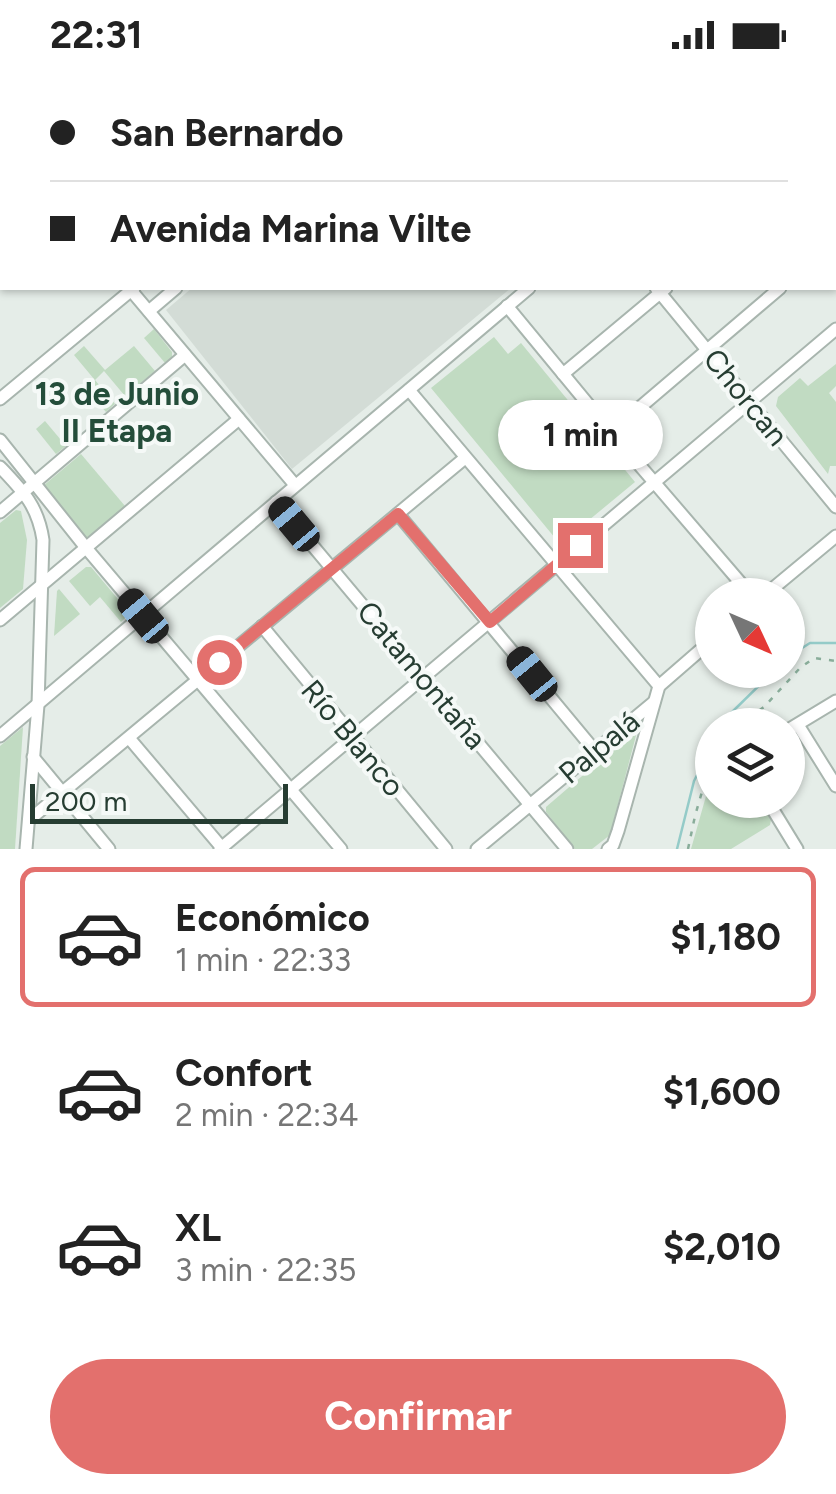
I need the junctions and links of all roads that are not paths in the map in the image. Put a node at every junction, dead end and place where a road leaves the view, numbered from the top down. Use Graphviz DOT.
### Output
graph roads {
  1 [pos="129,290"];
  2 [pos="133,290"];
  3 [pos="174,290"];
  4 [pos="527,290"];
  5 [pos="660,290"];
  6 [pos="662,290"];
  7 [pos="778,290"];
  8 [pos="507,306"];
  9 [pos="149,311"];
  10 [pos="836,329"];
  11 [pos="708,350"];
  12 [pos="185,355"];
  13 [pos="563,374"];
  14 [pos="408,390"];
  15 [pos="0,400"];
  16 [pos="750,400"];
  17 [pos="240,420"];
  18 [pos="611,432"];
  19 [pos="0,440"];
  20 [pos="466,458"];
  21 [pos="0,467"];
  22 [pos="654,482"];
  23 [pos="295,486"];
  24 [pos="28,488"];
  25 [pos="834,500"];
  26 [pos="276,502"];
  27 [pos="0,512"];
  28 [pos="398,514"];
  29 [pos="836,536"];
  30 [pos="87,549"];
  31 [pos="556,566"];
  32 [pos="332,568"];
  33 [pos="736,578"];
  34 [pos="785,578"];
  35 [pos="42,585"];
  36 [pos="143,616"];
  37 [pos="0,620"];
  38 [pos="490,622"];
  39 [pos="262,626"];
  40 [pos="695,655"];
  41 [pos="423,678"];
  42 [pos="198,680"];
  43 [pos="659,686"];
  44 [pos="836,701"];
  45 [pos="654,702"];
  46 [pos="38,705"];
  47 [pos="805,720"];
  48 [pos="0,736"];
  49 [pos="352,737"];
  50 [pos="128,738"];
  51 [pos="805,743"];
  52 [pos="595,751"];
  53 [pos="34,757"];
  54 [pos="836,786"];
  55 [pos="290,790"];
  56 [pos="64,792"];
  57 [pos="530,804"];
  58 [pos="778,818"];
  59 [pos="29,820"];
  60 [pos="26,849"];
  61 [pos="110,849"];
  62 [pos="222,849"];
  63 [pos="340,849"];
  64 [pos="446,849"];
  65 [pos="477,849"];
  66 [pos="567,849"];
  67 [pos="608,849"];
  68 [pos="798,849"];
  1 -- 15 [label="street"];
  2 -- 9 [label="street"];
  3 -- 9 [label="street"];
  4 -- 8 [label="street"];
  5 -- 13 [label="street"];
  6 -- 11 [label="street, Chorcan"];
  7 -- 11 [label="street"];
  8 -- 13 [label="street"];
  8 -- 14 [label="street"];
  9 -- 12 [label="street"];
  10 -- 16 [label="street"];
  11 -- 16 [label="street, Chorcan"];
  11 -- 18 [label="street"];
  12 -- 17 [label="street"];
  12 -- 24 [label="street"];
  13 -- 18 [label="street"];
  14 -- 20 [label="street"];
  14 -- 23 [label="street"];
  16 -- 22 [label="street"];
  16 -- 25 [label="street, Chorcan"];
  17 -- 23 [label="street"];
  17 -- 30 [label="street"];
  18 -- 22 [label="street"];
  19 -- 24 [label="street"];
  20 -- 28 [label="street"];
  20 -- 31 [label="street"];
  21 -- 24 [label="street"];
  22 -- 31 [label="street"];
  22 -- 33 [label="street"];
  23 -- 26 [label="street"];
  24 -- 27 [label="street"];
  24 -- 30 [label="street"];
  24 -- 35 [label="street"];
  26 -- 32 [label="street, Catamontaña"];
  26 -- 36 [label="street"];
  28 -- 32 [label="street"];
  28 -- 38 [label="street"];
  29 -- 34 [label="street"];
  30 -- 35 [label="street"];
  30 -- 36 [label="street"];
  31 -- 38 [label="street"];
  31 -- 43 [label="street"];
  32 -- 39 [label="street"];
  32 -- 41 [label="street, Catamontaña"];
  35 -- 37 [label="street"];
  35 -- 46 [label="street"];
  36 -- 42 [label="street"];
  36 -- 46 [label="street"];
  38 -- 41 [label="street"];
  38 -- 52 [label="street"];
  39 -- 42 [label="street"];
  39 -- 49 [label="street, Río Blanco"];
  40 -- 43 [label="street, Palpalá"];
  41 -- 49 [label="street"];
  41 -- 57 [label="street, Catamontaña"];
  42 -- 50 [label="street"];
  42 -- 55 [label="street"];
  43 -- 45 [label="street, Palpalá"];
  44 -- 47 [label="street"];
  45 -- 52 [label="street, Palpalá"];
  45 -- 67 [label="street"];
  46 -- 48 [label="street"];
  46 -- 53 [label="street"];
  49 -- 55 [label="street"];
  49 -- 64 [label="street, Río Blanco"];
  50 -- 56 [label="street"];
  50 -- 62 [label="street"];
  51 -- 54 [label="street"];
  52 -- 57 [label="street, Palpalá"];
  53 -- 56 [label="street"];
  53 -- 59 [label="street"];
  55 -- 62 [label="street"];
  55 -- 63 [label="street"];
  56 -- 59 [label="street"];
  56 -- 61 [label="street"];
  57 -- 65 [label="street, Palpalá"];
  57 -- 66 [label="street, Catamontaña"];
  58 -- 68 [label="street"];
  59 -- 60 [label="street"];
}
